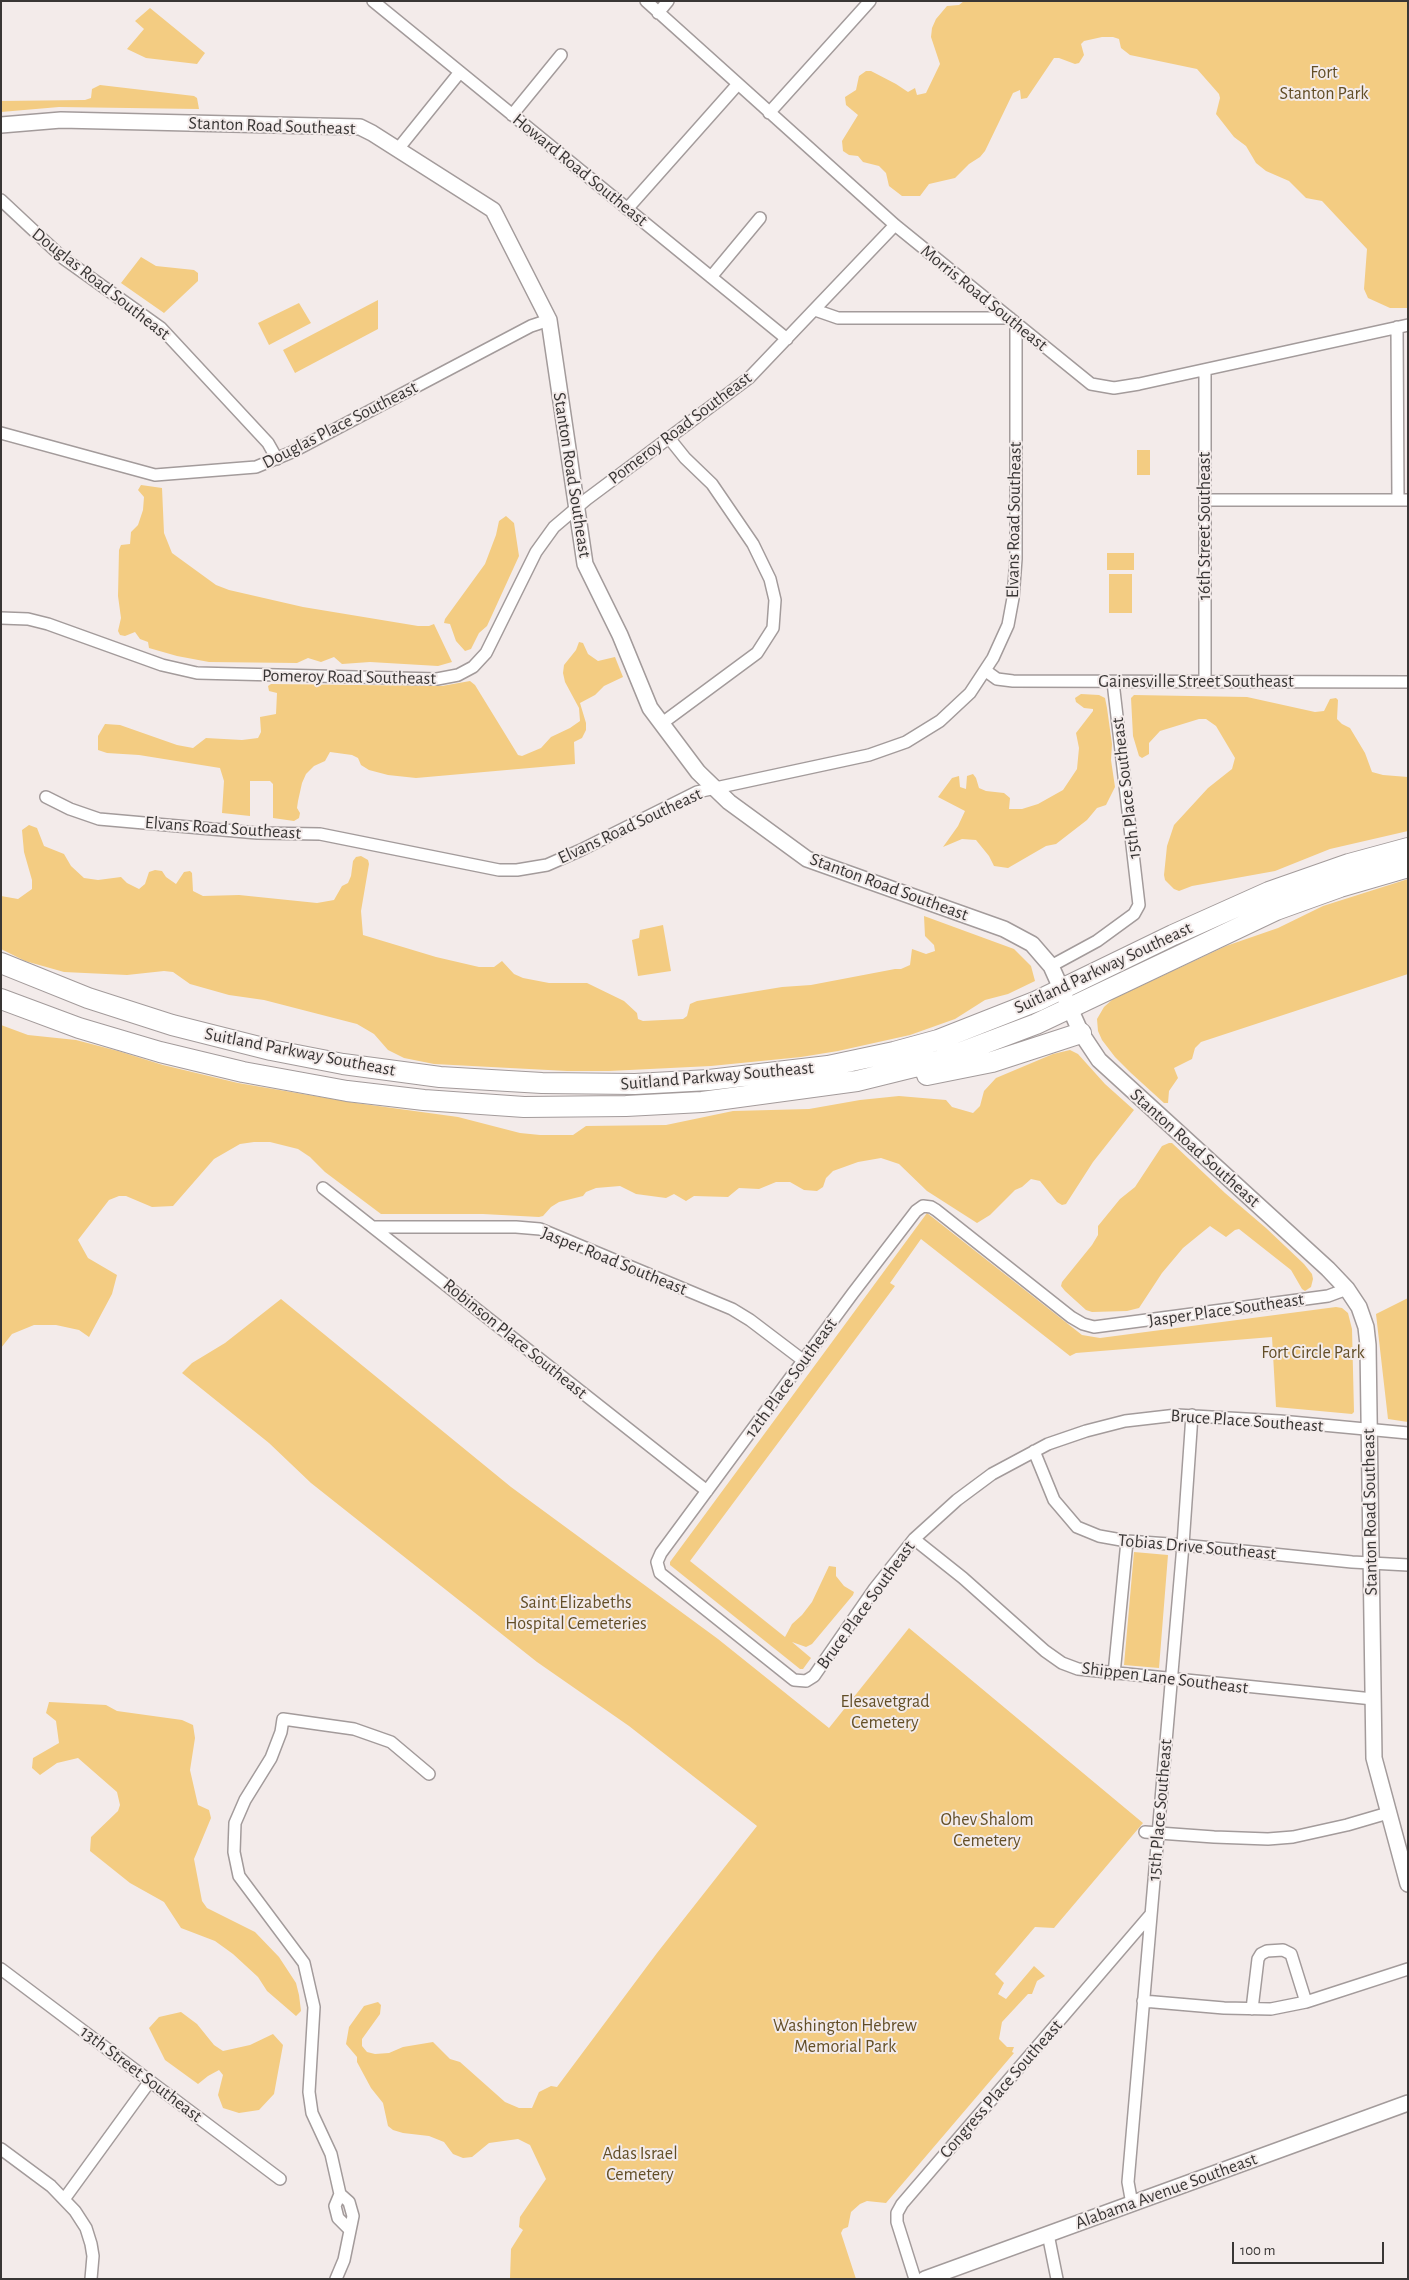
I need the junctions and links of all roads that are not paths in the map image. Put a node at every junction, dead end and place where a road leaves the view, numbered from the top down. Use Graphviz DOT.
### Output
graph roads {
  1 [pos="373,1"];
  2 [pos="646,1"];
  3 [pos="668,1"];
  4 [pos="870,1"];
  5 [pos="658,13"];
  6 [pos="561,55"];
  7 [pos="460,72"];
  8 [pos="738,84"];
  9 [pos="769,113"];
  10 [pos="512,115"];
  11 [pos="1,125"];
  12 [pos="398,149"];
  13 [pos="1,200"];
  14 [pos="627,209"];
  15 [pos="760,218"];
  16 [pos="895,224"];
  17 [pos="711,277"];
  18 [pos="815,310"];
  19 [pos="549,320"];
  20 [pos="1013,321"];
  21 [pos="1402,326"];
  22 [pos="787,339"];
  23 [pos="1205,370"];
  24 [pos="1,433"];
  25 [pos="669,438"];
  26 [pos="277,459"];
  27 [pos="1206,500"];
  28 [pos="1403,500"];
  29 [pos="576,508"];
  30 [pos="1,618"];
  31 [pos="986,671"];
  32 [pos="1113,682"];
  33 [pos="1206,682"];
  34 [pos="1408,682"];
  35 [pos="661,724"];
  36 [pos="713,788"];
  37 [pos="46,797"];
  38 [pos="1408,848"];
  39 [pos="1408,868"];
  40 [pos="1,963"];
  41 [pos="1051,966"];
  42 [pos="1062,989"];
  43 [pos="1,999"];
  44 [pos="1070,1008"];
  45 [pos="1081,1034"];
  46 [pos="857,1081"];
  47 [pos="324,1188"];
  48 [pos="936,1210"];
  49 [pos="374,1227"];
  50 [pos="1347,1289"];
  51 [pos="804,1361"];
  52 [pos="1192,1415"];
  53 [pos="1368,1429"];
  54 [pos="1408,1433"];
  55 [pos="1034,1451"];
  56 [pos="707,1491"];
  57 [pos="914,1539"];
  58 [pos="1126,1541"];
  59 [pos="1184,1545"];
  60 [pos="1371,1563"];
  61 [pos="1408,1564"];
  62 [pos="1114,1674"];
  63 [pos="1172,1680"];
  64 [pos="803,1682"];
  65 [pos="1373,1699"];
  66 [pos="429,1774"];
  67 [pos="1388,1813"];
  68 [pos="1145,1832"];
  69 [pos="1158,1833"];
  70 [pos="1408,1884"];
  71 [pos="1151,1914"];
  72 [pos="1,1969"];
  73 [pos="1408,1969"];
  74 [pos="1143,2001"];
  75 [pos="1306,2002"];
  76 [pos="1252,2009"];
  77 [pos="150,2081"];
  78 [pos="1408,2103"];
  79 [pos="1,2149"];
  80 [pos="280,2179"];
  81 [pos="65,2198"];
  82 [pos="1132,2204"];
  83 [pos="1048,2234"];
  84 [pos="92,2279"];
  85 [pos="336,2279"];
  86 [pos="915,2279"];
  87 [pos="925,2279"];
  88 [pos="1057,2279"];
  1 -- 7 [label="street, Howard Road Southeast"];
  2 -- 5 [label="street, Morris Road Southeast"];
  3 -- 5 [label="street"];
  4 -- 9 [label="street"];
  5 -- 8 [label="street, Morris Road Southeast"];
  6 -- 10 [label="street"];
  7 -- 10 [label="street, Howard Road Southeast"];
  7 -- 12 [label="street"];
  8 -- 9 [label="street, Morris Road Southeast"];
  8 -- 14 [label="street"];
  9 -- 16 [label="street, Morris Road Southeast"];
  10 -- 14 [label="street, Howard Road Southeast"];
  11 -- 12 [label="street, Stanton Road Southeast"];
  12 -- 19 [label="street, Stanton Road Southeast"];
  13 -- 26 [label="street, Douglas Road Southeast"];
  14 -- 17 [label="street, Howard Road Southeast"];
  15 -- 17 [label="street"];
  16 -- 18 [label="street, Pomeroy Road Southeast"];
  16 -- 20 [label="street, Morris Road Southeast"];
  17 -- 22 [label="street, Howard Road Southeast"];
  18 -- 20 [label="street"];
  18 -- 22 [label="street, Pomeroy Road Southeast"];
  19 -- 26 [label="street, Douglas Place Southeast"];
  19 -- 29 [label="street, Stanton Road Southeast"];
  20 -- 23 [label="street, Morris Road Southeast"];
  20 -- 31 [label="street, Elvans Road Southeast"];
  21 -- 23 [label="street, Morris Road Southeast"];
  21 -- 28 [label="street"];
  22 -- 25 [label="street, Pomeroy Road Southeast"];
  23 -- 27 [label="street, 16th Street Southeast"];
  24 -- 26 [label="street, Douglas Place Southeast"];
  25 -- 29 [label="street, Pomeroy Road Southeast"];
  25 -- 35 [label="street"];
  27 -- 28 [label="street"];
  27 -- 33 [label="street, 16th Street Southeast"];
  29 -- 30 [label="street, Pomeroy Road Southeast"];
  29 -- 35 [label="street, Stanton Road Southeast"];
  31 -- 32 [label="street, Gainesville Street Southeast"];
  31 -- 36 [label="street, Elvans Road Southeast"];
  32 -- 33 [label="street, Gainesville Street Southeast"];
  32 -- 41 [label="street, 15th Place Southeast"];
  33 -- 34 [label="street, Gainesville Street Southeast"];
  35 -- 36 [label="street, Stanton Road Southeast"];
  36 -- 37 [label="street, Elvans Road Southeast"];
  36 -- 41 [label="street, Stanton Road Southeast"];
  38 -- 42 [label="highway, Suitland Parkway Southeast"];
  39 -- 44 [label="highway, Suitland Parkway Southeast"];
  40 -- 42 [label="highway, Suitland Parkway Southeast"];
  41 -- 42 [label="street, Stanton Road Southeast"];
  42 -- 44 [label="street, Stanton Road Southeast"];
  43 -- 46 [label="highway, Suitland Parkway Southeast"];
  44 -- 45 [label="street, Stanton Road Southeast"];
  44 -- 46 [label="highway, Suitland Parkway Southeast"];
  45 -- 46 [label="highway"];
  45 -- 50 [label="street, Stanton Road Southeast"];
  47 -- 49 [label="street, Robinson Place Southeast"];
  48 -- 50 [label="street, Jasper Place Southeast"];
  48 -- 51 [label="street, 12th Place Southeast"];
  49 -- 51 [label="street, Jasper Road Southeast"];
  49 -- 56 [label="street, Robinson Place Southeast"];
  50 -- 53 [label="street, Stanton Road Southeast"];
  51 -- 56 [label="street, 12th Place Southeast"];
  52 -- 53 [label="street, Bruce Place Southeast"];
  52 -- 55 [label="street, Bruce Place Southeast"];
  52 -- 59 [label="street, 15th Place Southeast"];
  53 -- 54 [label="street, Bruce Place Southeast"];
  53 -- 60 [label="street, Stanton Road Southeast"];
  55 -- 57 [label="street, Bruce Place Southeast"];
  55 -- 58 [label="street, Tobias Drive Southeast"];
  56 -- 64 [label="street, 12th Place Southeast"];
  57 -- 62 [label="street, Shippen Lane Southeast"];
  57 -- 64 [label="street, Bruce Place Southeast"];
  58 -- 59 [label="street, Tobias Drive Southeast"];
  58 -- 62 [label="street"];
  59 -- 60 [label="street, Tobias Drive Southeast"];
  59 -- 63 [label="street, 15th Place Southeast"];
  60 -- 61 [label="street, Tobias Drive Southeast"];
  60 -- 65 [label="street, Stanton Road Southeast"];
  62 -- 63 [label="street, Shippen Lane Southeast"];
  63 -- 65 [label="street, Shippen Lane Southeast"];
  63 -- 69 [label="street, 15th Place Southeast"];
  65 -- 67 [label="street, Stanton Road Southeast"];
  66 -- 85 [label="street"];
  67 -- 69 [label="street"];
  67 -- 70 [label="street, Stanton Road Southeast"];
  68 -- 69 [label="street"];
  69 -- 71 [label="street, 15th Place Southeast"];
  71 -- 74 [label="street, 15th Place Southeast"];
  71 -- 86 [label="street, Congress Place Southeast"];
  72 -- 77 [label="street, 13th Street Southeast"];
  73 -- 75 [label="street"];
  74 -- 76 [label="street"];
  74 -- 82 [label="street, 15th Place Southeast"];
  75 -- 76 [label="street"];
  75 -- 76 [label="street"];
  77 -- 80 [label="street, 13th Street Southeast"];
  77 -- 81 [label="street"];
  78 -- 82 [label="street, Alabama Avenue Southeast"];
  79 -- 81 [label="street"];
  81 -- 84 [label="street"];
  82 -- 83 [label="street, Alabama Avenue Southeast"];
  83 -- 87 [label="street, Alabama Avenue Southeast"];
  83 -- 88 [label="street"];
}
